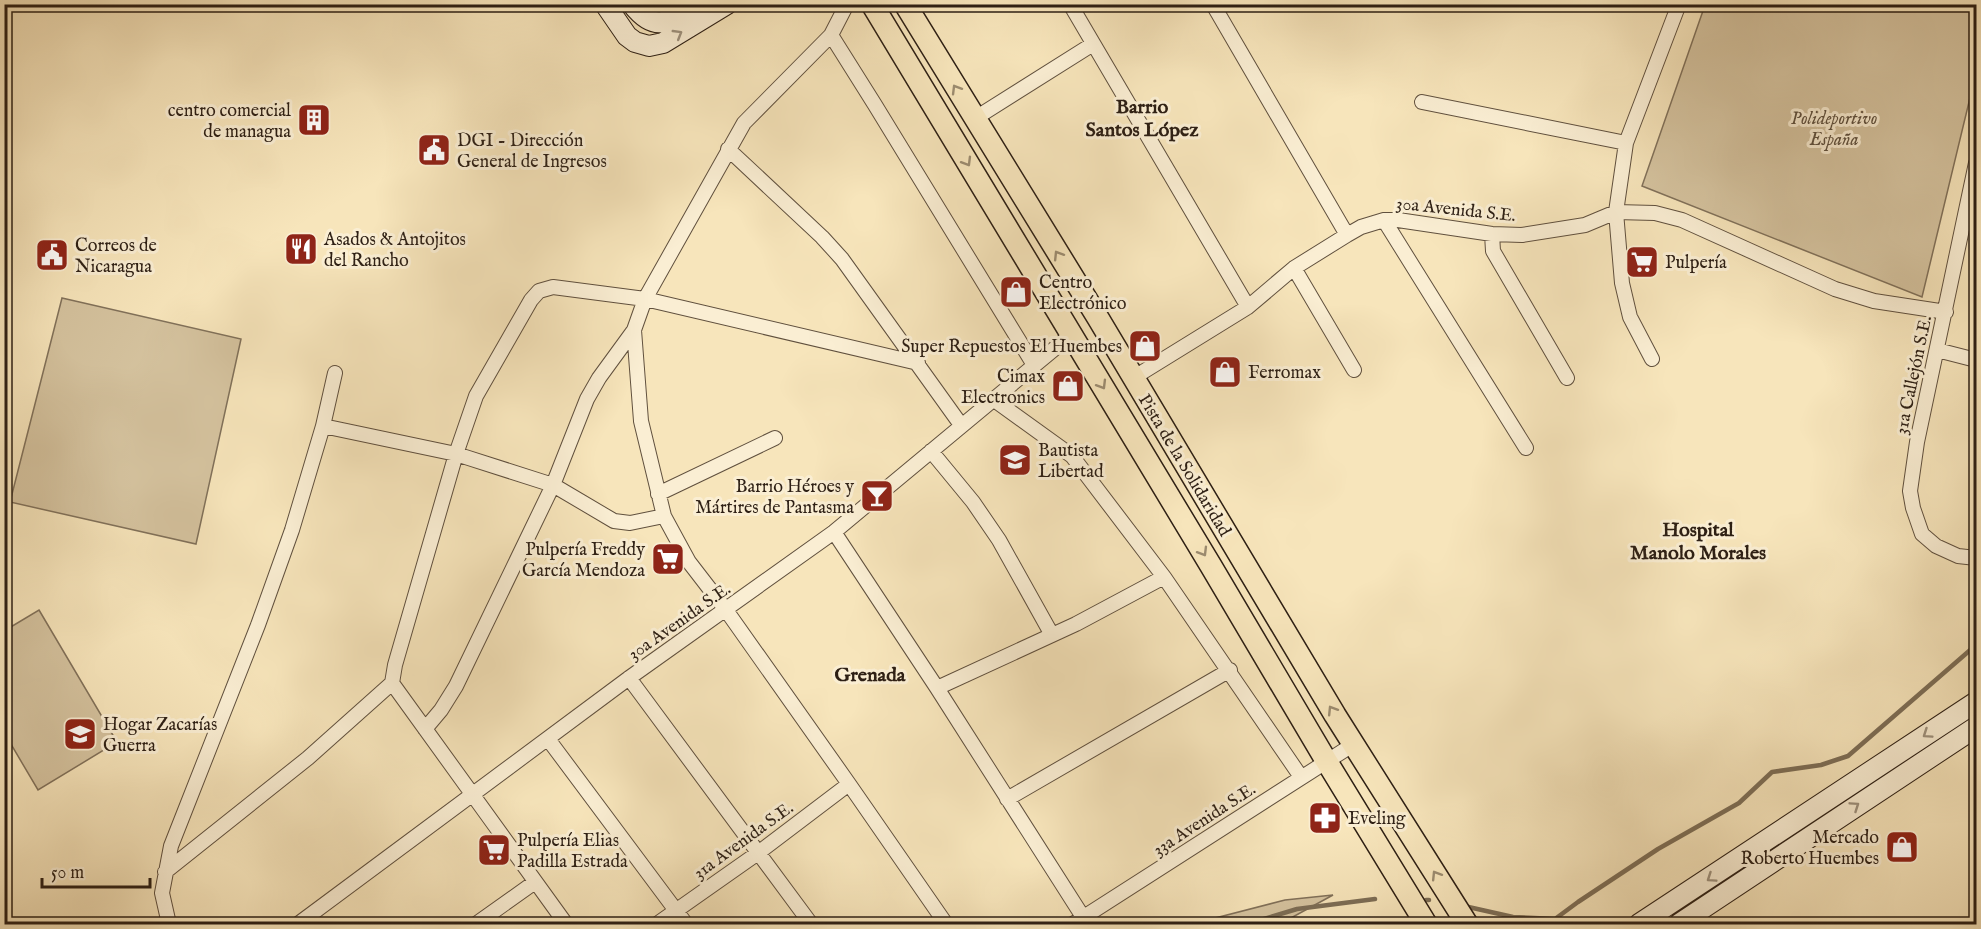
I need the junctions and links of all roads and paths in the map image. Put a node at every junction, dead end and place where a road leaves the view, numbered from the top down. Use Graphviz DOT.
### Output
graph roads {
  1 [pos="605,4"];
  2 [pos="632,4"];
  3 [pos="697,4"];
  4 [pos="727,4"];
  5 [pos="847,4"];
  6 [pos="872,4"];
  7 [pos="905,4"];
  8 [pos="1070,4"];
  9 [pos="1679,4"];
  10 [pos="1215,8"];
  11 [pos="831,35"];
  12 [pos="1093,44"];
  13 [pos="1422,102"];
  14 [pos="974,119"];
  15 [pos="1626,143"];
  16 [pos="728,149"];
  17 [pos="1977,163"];
  18 [pos="1616,212"];
  19 [pos="1384,220"];
  20 [pos="1492,234"];
  21 [pos="1347,235"];
  22 [pos="1294,268"];
  23 [pos="645,299"];
  24 [pos="1248,307"];
  25 [pos="1946,312"];
  26 [pos="634,330"];
  27 [pos="1071,335"];
  28 [pos="1937,350"];
  29 [pos="1652,359"];
  30 [pos="1977,360"];
  31 [pos="918,363"];
  32 [pos="1034,365"];
  33 [pos="1354,370"];
  34 [pos="335,373"];
  35 [pos="1133,378"];
  36 [pos="1567,378"];
  37 [pos="993,399"];
  38 [pos="962,425"];
  39 [pos="323,426"];
  40 [pos="775,438"];
  41 [pos="1526,448"];
  42 [pos="931,451"];
  43 [pos="456,454"];
  44 [pos="553,485"];
  45 [pos="658,494"];
  46 [pos="664,516"];
  47 [pos="834,532"];
  48 [pos="1977,558"];
  49 [pos="1164,577"];
  50 [pos="726,610"];
  51 [pos="1052,635"];
  52 [pos="1230,670"];
  53 [pos="629,678"];
  54 [pos="392,683"];
  55 [pos="937,688"];
  56 [pos="1977,702"];
  57 [pos="1977,727"];
  58 [pos="425,729"];
  59 [pos="548,738"];
  60 [pos="1354,744"];
  61 [pos="1327,762"];
  62 [pos="1301,777"];
  63 [pos="849,784"];
  64 [pos="472,795"];
  65 [pos="1007,799"];
  66 [pos="758,853"];
  67 [pos="165,872"];
  68 [pos="535,882"];
  69 [pos="675,910"];
  70 [pos="1078,921"];
  71 [pos="169,924"];
  72 [pos="298,924"];
  73 [pos="476,924"];
  74 [pos="566,924"];
  75 [pos="657,924"];
  76 [pos="686,924"];
  77 [pos="811,924"];
  78 [pos="946,924"];
  79 [pos="1426,924"];
  80 [pos="1467,924"];
  81 [pos="1639,924"];
  82 [pos="1679,924"];
  1 -- 4 [label="main road, one-way"];
  2 -- 3 [label="main road"];
  5 -- 11 [label="street"];
  6 -- 27 [label="main road, Pista de la Solidaridad, one-way"];
  14 -- 7 [label="main road, Pista de la Solidaridad, one-way"];
  8 -- 12 [label="street"];
  9 -- 15 [label="street"];
  10 -- 21 [label="street"];
  11 -- 16 [label="street"];
  11 -- 32 [label="street"];
  12 -- 14 [label="street"];
  12 -- 24 [label="street"];
  13 -- 15 [label="street"];
  35 -- 14 [label="main road, Pista de la Solidaridad, one-way"];
  15 -- 18 [label="street"];
  16 -- 23 [label="street"];
  16 -- 31 [label="street"];
  17 -- 25 [label="street, 31a Callejón S.E."];
  18 -- 20 [label="street, 30a Avenida S.E."];
  18 -- 25 [label="street, 30a Avenida S.E."];
  18 -- 29 [label="street"];
  19 -- 20 [label="street, 30a Avenida S.E."];
  19 -- 21 [label="street, 30a Avenida S.E."];
  19 -- 41 [label="street"];
  20 -- 36 [label="street"];
  21 -- 22 [label="street, 30a Avenida S.E."];
  22 -- 24 [label="street, 30a Avenida S.E."];
  22 -- 33 [label="street"];
  23 -- 26 [label="street"];
  23 -- 31 [label="street"];
  23 -- 43 [label="street"];
  24 -- 35 [label="street, 30a Avenida S.E."];
  25 -- 28 [label="street, 31a Callejón S.E."];
  26 -- 44 [label="street"];
  26 -- 45 [label="street"];
  27 -- 32 [label="street, 30a Avenida S.E."];
  27 -- 61 [label="main road, Pista de la Solidaridad, one-way"];
  28 -- 30 [label="street"];
  28 -- 48 [label="street, 31a Callejón S.E."];
  31 -- 38 [label="street"];
  32 -- 37 [label="street, 30a Avenida S.E."];
  34 -- 39 [label="street"];
  60 -- 35 [label="main road, Pista de la Solidaridad, one-way"];
  37 -- 38 [label="street, 30a Avenida S.E."];
  37 -- 49 [label="street"];
  38 -- 42 [label="street, 30a Avenida S.E."];
  39 -- 43 [label="street"];
  39 -- 67 [label="street"];
  40 -- 45 [label="street"];
  42 -- 47 [label="street, 30a Avenida S.E."];
  42 -- 51 [label="street"];
  43 -- 44 [label="street"];
  43 -- 54 [label="street"];
  44 -- 46 [label="street"];
  44 -- 58 [label="street"];
  45 -- 46 [label="street"];
  46 -- 50 [label="street"];
  47 -- 50 [label="street, 30a Avenida S.E."];
  47 -- 55 [label="street"];
  49 -- 51 [label="street"];
  49 -- 52 [label="street"];
  50 -- 53 [label="street, 30a Avenida S.E."];
  50 -- 63 [label="street"];
  51 -- 55 [label="street"];
  52 -- 62 [label="street"];
  52 -- 65 [label="street"];
  53 -- 59 [label="street, 30a Avenida S.E."];
  53 -- 66 [label="street"];
  54 -- 58 [label="street"];
  54 -- 67 [label="street"];
  55 -- 65 [label="street"];
  56 -- 81 [label="main road, one-way"];
  82 -- 57 [label="main road, one-way"];
  58 -- 64 [label="street"];
  59 -- 64 [label="street, 30a Avenida S.E."];
  59 -- 69 [label="street"];
  60 -- 61 [label="street, 33a Avenida S.E."];
  80 -- 60 [label="main road, Pista de la Solidaridad, one-way"];
  61 -- 62 [label="street, 33a Avenida S.E."];
  61 -- 79 [label="main road, Pista de la Solidaridad"];
  62 -- 70 [label="street, 33a Avenida S.E."];
  63 -- 66 [label="street, 31a Avenida S.E."];
  63 -- 78 [label="street"];
  64 -- 68 [label="street"];
  64 -- 72 [label="street, 30a Avenida S.E."];
  65 -- 70 [label="street"];
  66 -- 69 [label="street, 31a Avenida S.E."];
  66 -- 77 [label="street"];
  67 -- 71 [label="street"];
  68 -- 73 [label="street"];
  68 -- 74 [label="street"];
  69 -- 75 [label="street, 31a Avenida S.E."];
  69 -- 76 [label="street"];
}
